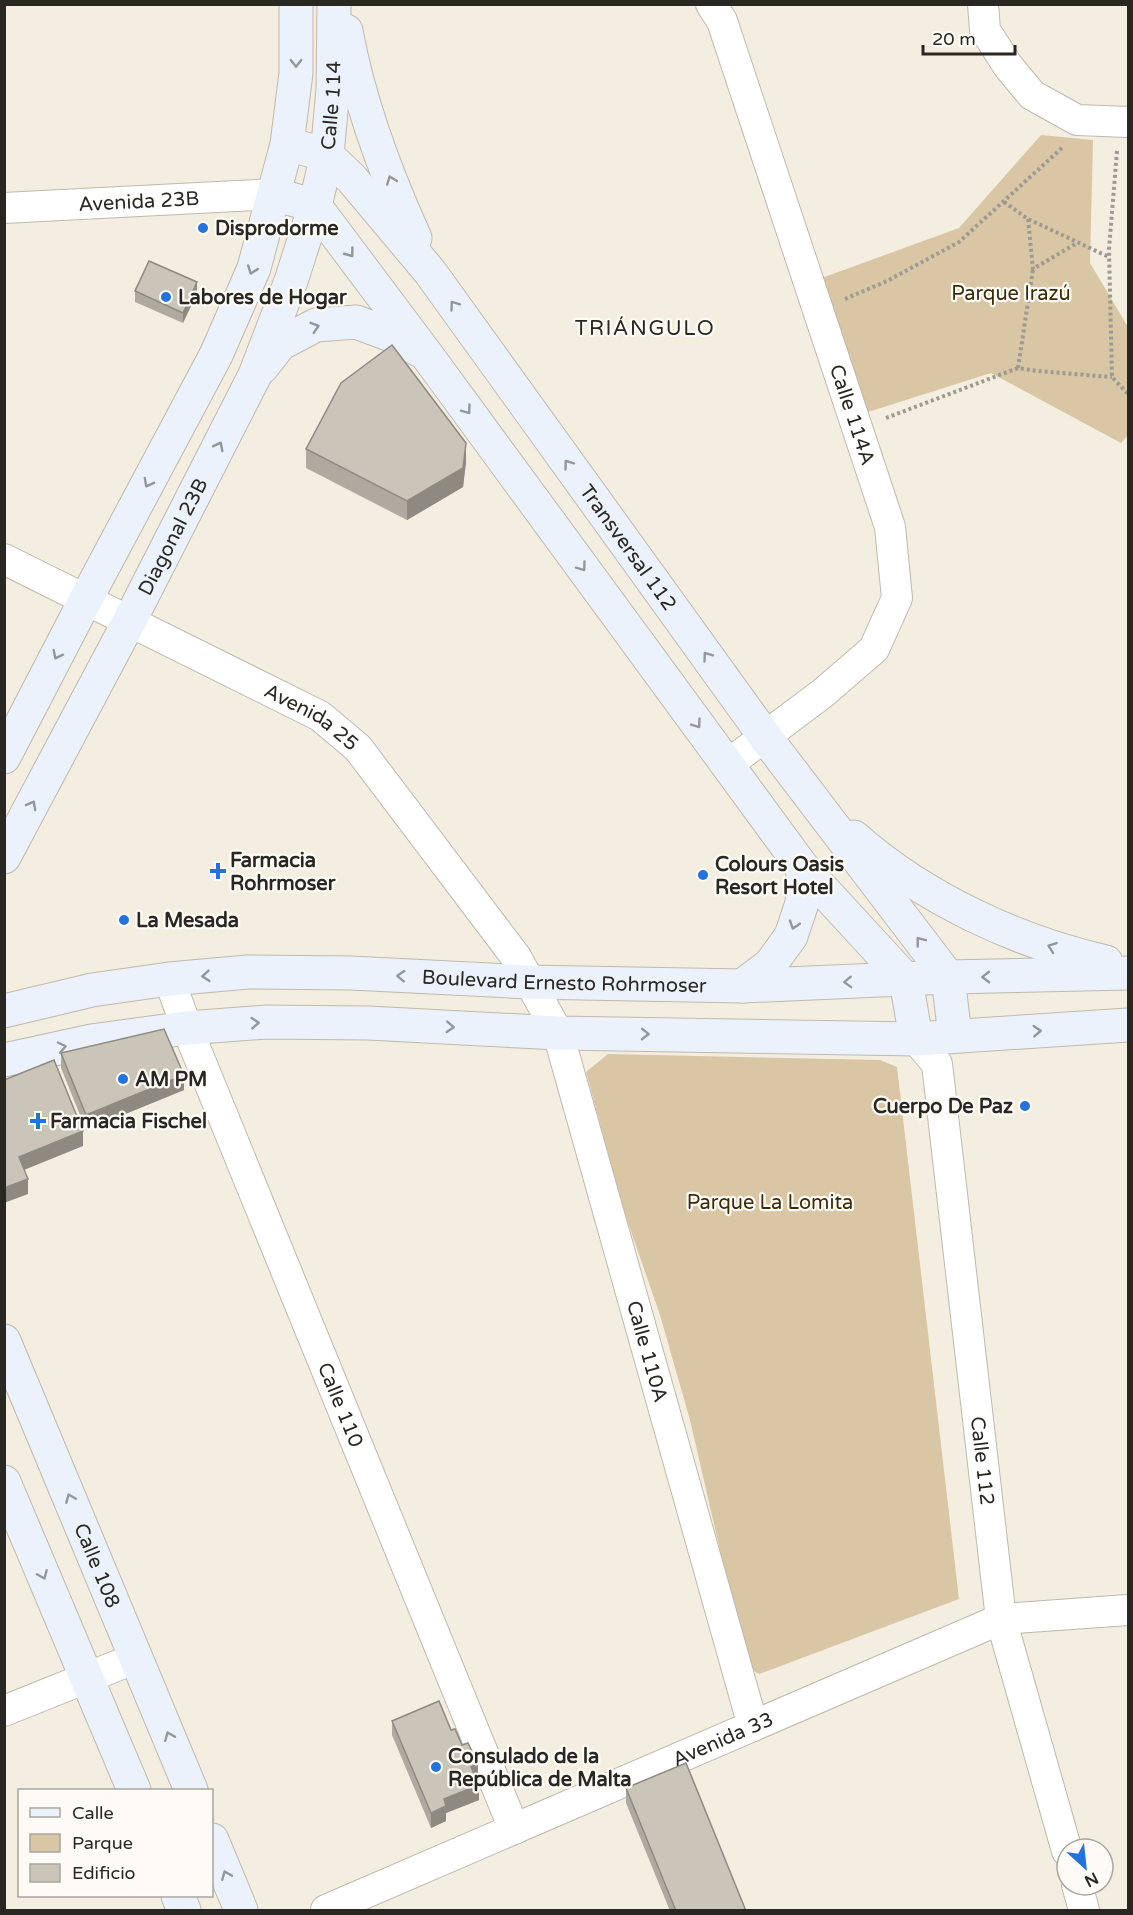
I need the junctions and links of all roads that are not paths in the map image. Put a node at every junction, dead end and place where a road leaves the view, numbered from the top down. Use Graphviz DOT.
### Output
graph roads {
  1 [pos="296,4"];
  2 [pos="334,4"];
  3 [pos="341,4"];
  4 [pos="711,4"];
  5 [pos="983,4"];
  6 [pos="1124,123"];
  7 [pos="287,144"];
  8 [pos="327,155"];
  9 [pos="274,194"];
  10 [pos="315,206"];
  11 [pos="4,208"];
  12 [pos="430,272"];
  13 [pos="426,354"];
  14 [pos="255,375"];
  15 [pos="4,559"];
  16 [pos="86,599"];
  17 [pos="130,620"];
  18 [pos="766,738"];
  19 [pos="4,757"];
  20 [pos="728,765"];
  21 [pos="811,798"];
  22 [pos="4,857"];
  23 [pos="803,868"];
  24 [pos="1128,968"];
  25 [pos="1128,973"];
  26 [pos="948,977"];
  27 [pos="169,979"];
  28 [pos="906,980"];
  29 [pos="528,982"];
  30 [pos="742,986"];
  31 [pos="4,991"];
  32 [pos="42,1002"];
  33 [pos="4,1011"];
  34 [pos="1128,1025"];
  35 [pos="187,1028"];
  36 [pos="558,1033"];
  37 [pos="955,1036"];
  38 [pos="915,1039"];
  39 [pos="4,1060"];
  40 [pos="937,1064"];
  41 [pos="8,1358"];
  42 [pos="4,1482"];
  43 [pos="1128,1611"];
  44 [pos="1001,1619"];
  45 [pos="136,1658"];
  46 [pos="86,1677"];
  47 [pos="4,1711"];
  48 [pos="753,1726"];
  49 [pos="133,1789"];
  50 [pos="190,1789"];
  51 [pos="514,1829"];
  52 [pos="1063,1837"];
  53 [pos="213,1843"];
  54 [pos="178,1897"];
  55 [pos="184,1911"];
  56 [pos="240,1911"];
  57 [pos="326,1911"];
  1 -- 7 [label="street, Calle 114, one-way"];
  2 -- 8 [label="street, Calle 114"];
  12 -- 3 [label="street, one-way"];
  4 -- 18 [label="street, Calle 114A"];
  5 -- 6 [label="street"];
  7 -- 8 [label="street, Transversal 112"];
  7 -- 9 [label="street, Calle 114"];
  8 -- 10 [label="street, Calle 114"];
  8 -- 12 [label="street, Transversal 112"];
  9 -- 10 [label="street"];
  9 -- 11 [label="street, Avenida 23B"];
  9 -- 16 [label="street, one-way"];
  10 -- 13 [label="street, one-way"];
  10 -- 14 [label="street, Diagonal 23B"];
  18 -- 12 [label="street, Transversal 112, one-way"];
  14 -- 13 [label="street, one-way"];
  13 -- 20 [label="street, one-way"];
  17 -- 14 [label="street, Diagonal 23B, one-way"];
  15 -- 16 [label="street, Avenida 25"];
  16 -- 17 [label="street, Avenida 25"];
  16 -- 19 [label="street, one-way"];
  22 -- 17 [label="street, Diagonal 23B, one-way"];
  17 -- 29 [label="street, Avenida 25"];
  18 -- 20 [label="street, Calle 114A"];
  18 -- 21 [label="street, Transversal 112"];
  20 -- 23 [label="street"];
  24 -- 21 [label="street, one-way"];
  26 -- 21 [label="street, Transversal 112, one-way"];
  23 -- 28 [label="street"];
  23 -- 30 [label="street, one-way"];
  25 -- 26 [label="street, Boulevard Ernesto Rohrmoser, one-way"];
  26 -- 28 [label="street, Boulevard Ernesto Rohrmoser"];
  26 -- 37 [label="street"];
  29 -- 27 [label="street, Boulevard Ernesto Rohrmoser, one-way"];
  27 -- 32 [label="street, Boulevard Ernesto Rohrmoser"];
  27 -- 35 [label="street, Calle 110"];
  28 -- 30 [label="street, Boulevard Ernesto Rohrmoser, one-way"];
  28 -- 38 [label="street"];
  29 -- 30 [label="street, Boulevard Ernesto Rohrmoser"];
  29 -- 36 [label="street, Calle 110A"];
  31 -- 32 [label="street"];
  32 -- 33 [label="street, Boulevard Ernesto Rohrmoser"];
  37 -- 34 [label="street, one-way"];
  35 -- 36 [label="street, one-way"];
  39 -- 35 [label="street, one-way"];
  35 -- 51 [label="street, Calle 110"];
  36 -- 38 [label="street, one-way"];
  36 -- 48 [label="street, Calle 110A"];
  37 -- 38 [label="street"];
  37 -- 40 [label="street"];
  38 -- 40 [label="street"];
  40 -- 44 [label="street, Calle 112"];
  45 -- 41 [label="street, Calle 108, one-way"];
  42 -- 46 [label="street, one-way"];
  43 -- 44 [label="street, Avenida 33"];
  44 -- 48 [label="street, Avenida 33"];
  44 -- 52 [label="street, Calle 112"];
  45 -- 46 [label="street"];
  50 -- 45 [label="street, Calle 108, one-way"];
  46 -- 47 [label="street"];
  46 -- 49 [label="street"];
  48 -- 51 [label="street, Avenida 33"];
  51 -- 57 [label="street, Avenida 33"];
  56 -- 53 [label="street, one-way"];
  54 -- 55 [label="street"];
}
